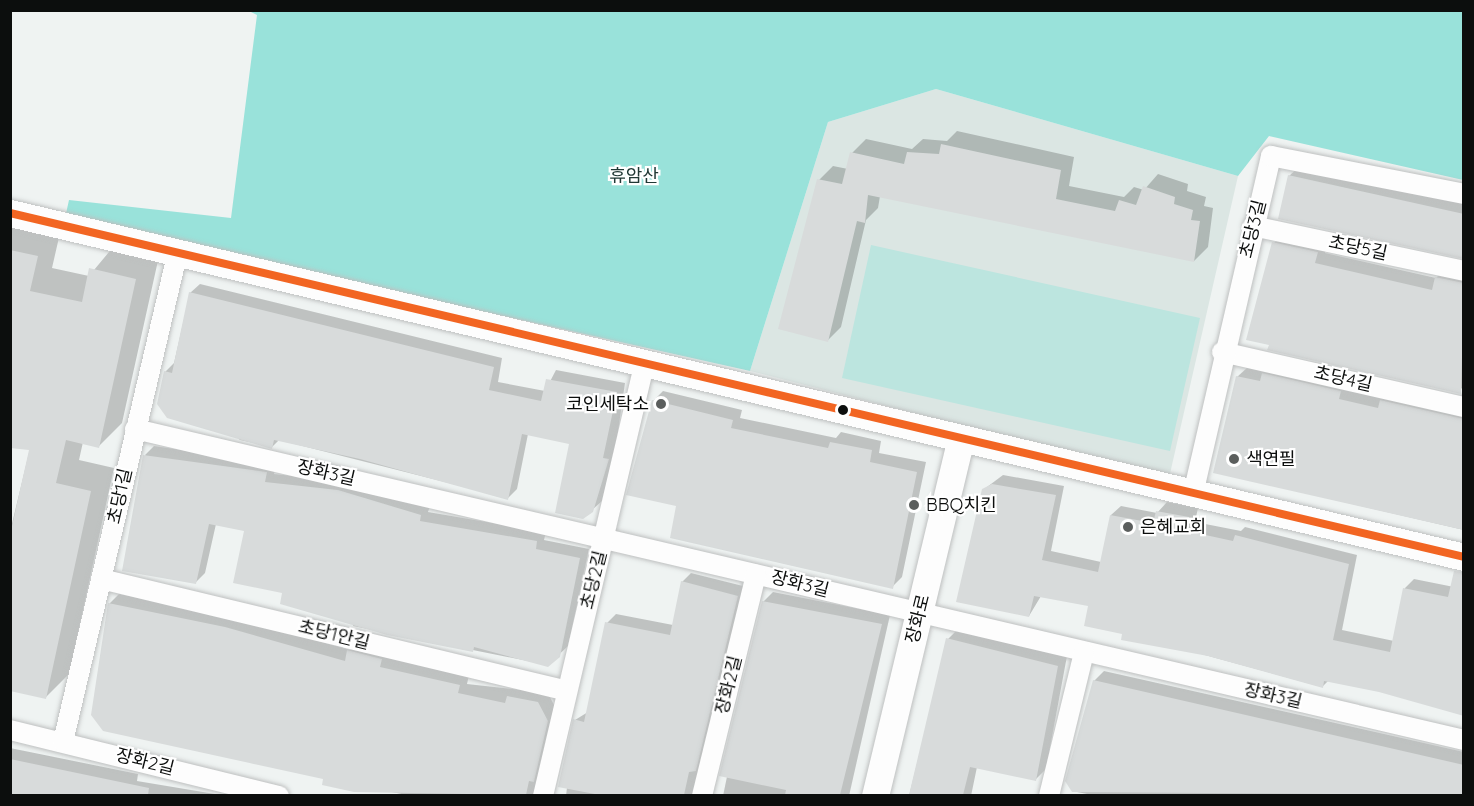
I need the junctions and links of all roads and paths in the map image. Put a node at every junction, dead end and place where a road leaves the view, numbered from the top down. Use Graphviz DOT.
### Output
graph roads {
  1 [pos="1464,194"];
  2 [pos="10,213"];
  3 [pos="1253,226"];
  4 [pos="178,251"];
  5 [pos="1464,270"];
  6 [pos="1222,352"];
  7 [pos="644,364"];
  8 [pos="1464,407"];
  9 [pos="135,429"];
  10 [pos="960,442"];
  11 [pos="1193,494"];
  12 [pos="604,537"];
  13 [pos="1464,557"];
  14 [pos="756,574"];
  15 [pos="101,579"];
  16 [pos="919,613"];
  17 [pos="1084,652"];
  18 [pos="567,691"];
  19 [pos="10,730"];
  20 [pos="1464,740"];
  21 [pos="63,742"];
  22 [pos="279,795"];
  23 [pos="543,795"];
  24 [pos="702,795"];
  25 [pos="875,795"];
  26 [pos="1049,795"];
  1 -- 3 [label="street, 초당3길"];
  2 -- 4 [label="street"];
  3 -- 5 [label="street, 초당5길"];
  3 -- 6 [label="street, 초당3길"];
  4 -- 7 [label="street"];
  4 -- 9 [label="street, 초당1길"];
  6 -- 8 [label="street, 초당4길"];
  6 -- 11 [label="street, 초당3길"];
  7 -- 10 [label="street"];
  7 -- 12 [label="street, 초당2길"];
  9 -- 12 [label="street, 장화3길"];
  9 -- 15 [label="street, 초당1길"];
  10 -- 11 [label="street"];
  10 -- 16 [label="street, 장화로"];
  11 -- 13 [label="street"];
  12 -- 14 [label="street, 장화3길"];
  12 -- 18 [label="street, 초당2길"];
  14 -- 16 [label="street, 장화3길"];
  14 -- 24 [label="street, 장화2길"];
  15 -- 18 [label="street, 초당1안길"];
  15 -- 21 [label="street, 초당1길"];
  16 -- 17 [label="street, 장화3길"];
  16 -- 25 [label="street, 장화로"];
  17 -- 20 [label="street, 장화3길"];
  17 -- 26 [label="street"];
  18 -- 23 [label="street, 초당2길"];
  19 -- 21 [label="street, 장화2길"];
  21 -- 22 [label="street, 장화2길"];
}
